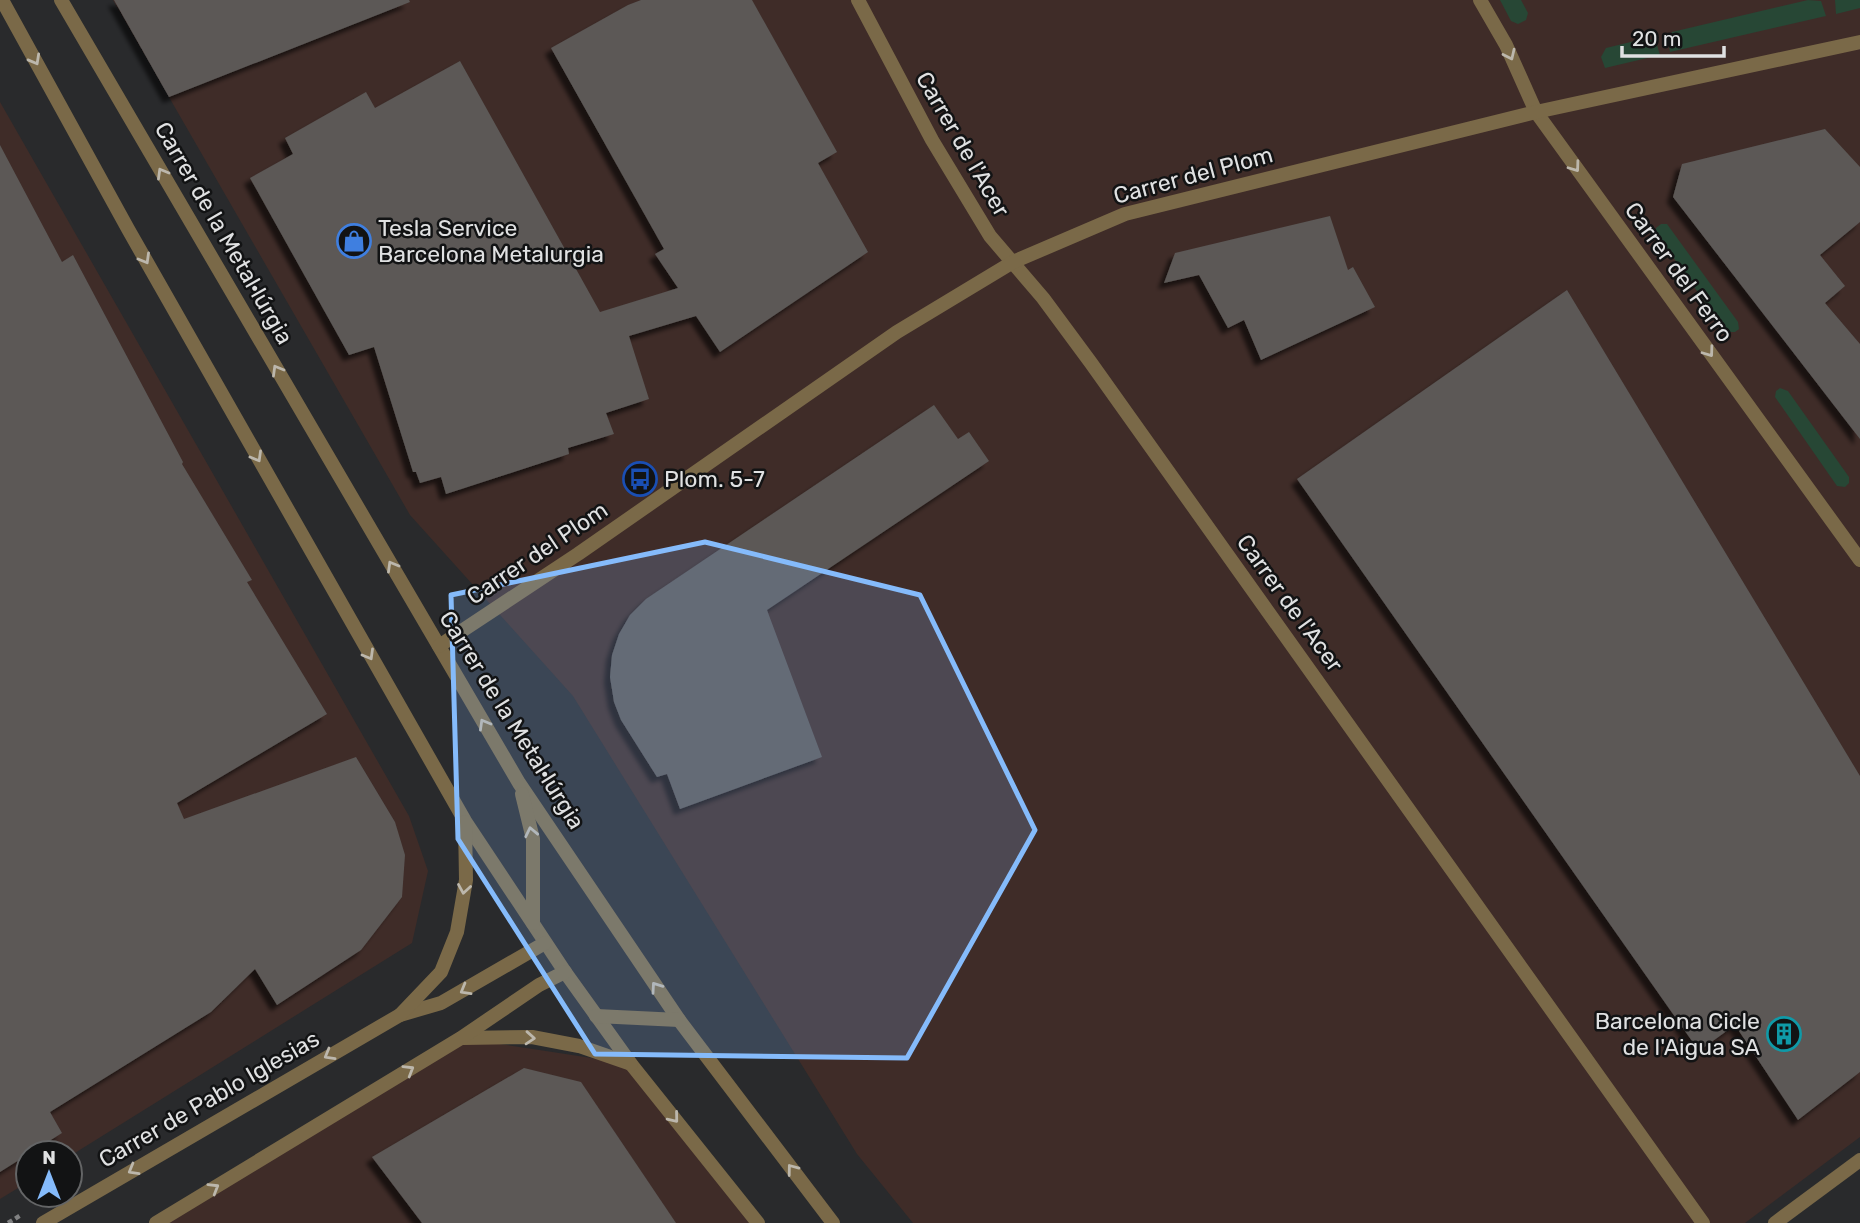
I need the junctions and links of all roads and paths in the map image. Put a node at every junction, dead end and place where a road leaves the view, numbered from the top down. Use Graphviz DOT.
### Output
graph roads {
  1 [pos="2,0"];
  2 [pos="61,0"];
  3 [pos="858,0"];
  4 [pos="1480,0"];
  5 [pos="1860,42"];
  6 [pos="1536,112"];
  7 [pos="1013,262"];
  8 [pos="1860,560"];
  9 [pos="439,646"];
  10 [pos="519,783"];
  11 [pos="465,821"];
  12 [pos="533,924"];
  13 [pos="545,943"];
  14 [pos="565,972"];
  15 [pos="400,1015"];
  16 [pos="596,1016"];
  17 [pos="679,1020"];
  18 [pos="461,1038"];
  19 [pos="631,1065"];
  20 [pos="1860,1160"];
  21 [pos="43,1223"];
  22 [pos="156,1223"];
  23 [pos="758,1223"];
  24 [pos="834,1223"];
  25 [pos="1703,1223"];
  26 [pos="1775,1223"];
  1 -- 11 [label="street, one-way"];
  9 -- 2 [label="street, Carrer de la Metal·lúrgia, one-way"];
  3 -- 7 [label="street, Carrer de l'Acer"];
  4 -- 6 [label="street, Carrer del Ferro, one-way"];
  5 -- 6 [label="street, Carrer del Plom"];
  6 -- 7 [label="street, Carrer del Plom"];
  6 -- 8 [label="street, Carrer del Ferro, one-way"];
  7 -- 9 [label="street, Carrer del Plom"];
  7 -- 25 [label="street, Carrer de l'Acer"];
  10 -- 9 [label="street, Carrer de la Metal·lúrgia, one-way"];
  12 -- 10 [label="street, one-way"];
  17 -- 10 [label="street, Carrer de la Metal·lúrgia, one-way"];
  11 -- 12 [label="street"];
  11 -- 15 [label="street, Carrer de Pablo Iglesias, one-way"];
  12 -- 13 [label="street"];
  13 -- 14 [label="street"];
  13 -- 15 [label="street, Carrer de Pablo Iglesias, one-way"];
  14 -- 16 [label="street"];
  14 -- 18 [label="street"];
  15 -- 21 [label="street, Carrer de Pablo Iglesias, one-way"];
  16 -- 17 [label="street"];
  16 -- 19 [label="street"];
  24 -- 17 [label="street, Carrer de la Metal·lúrgia, one-way"];
  18 -- 19 [label="street, one-way"];
  22 -- 18 [label="street, one-way"];
  19 -- 23 [label="street, one-way"];
  20 -- 26 [label="street"];
}
